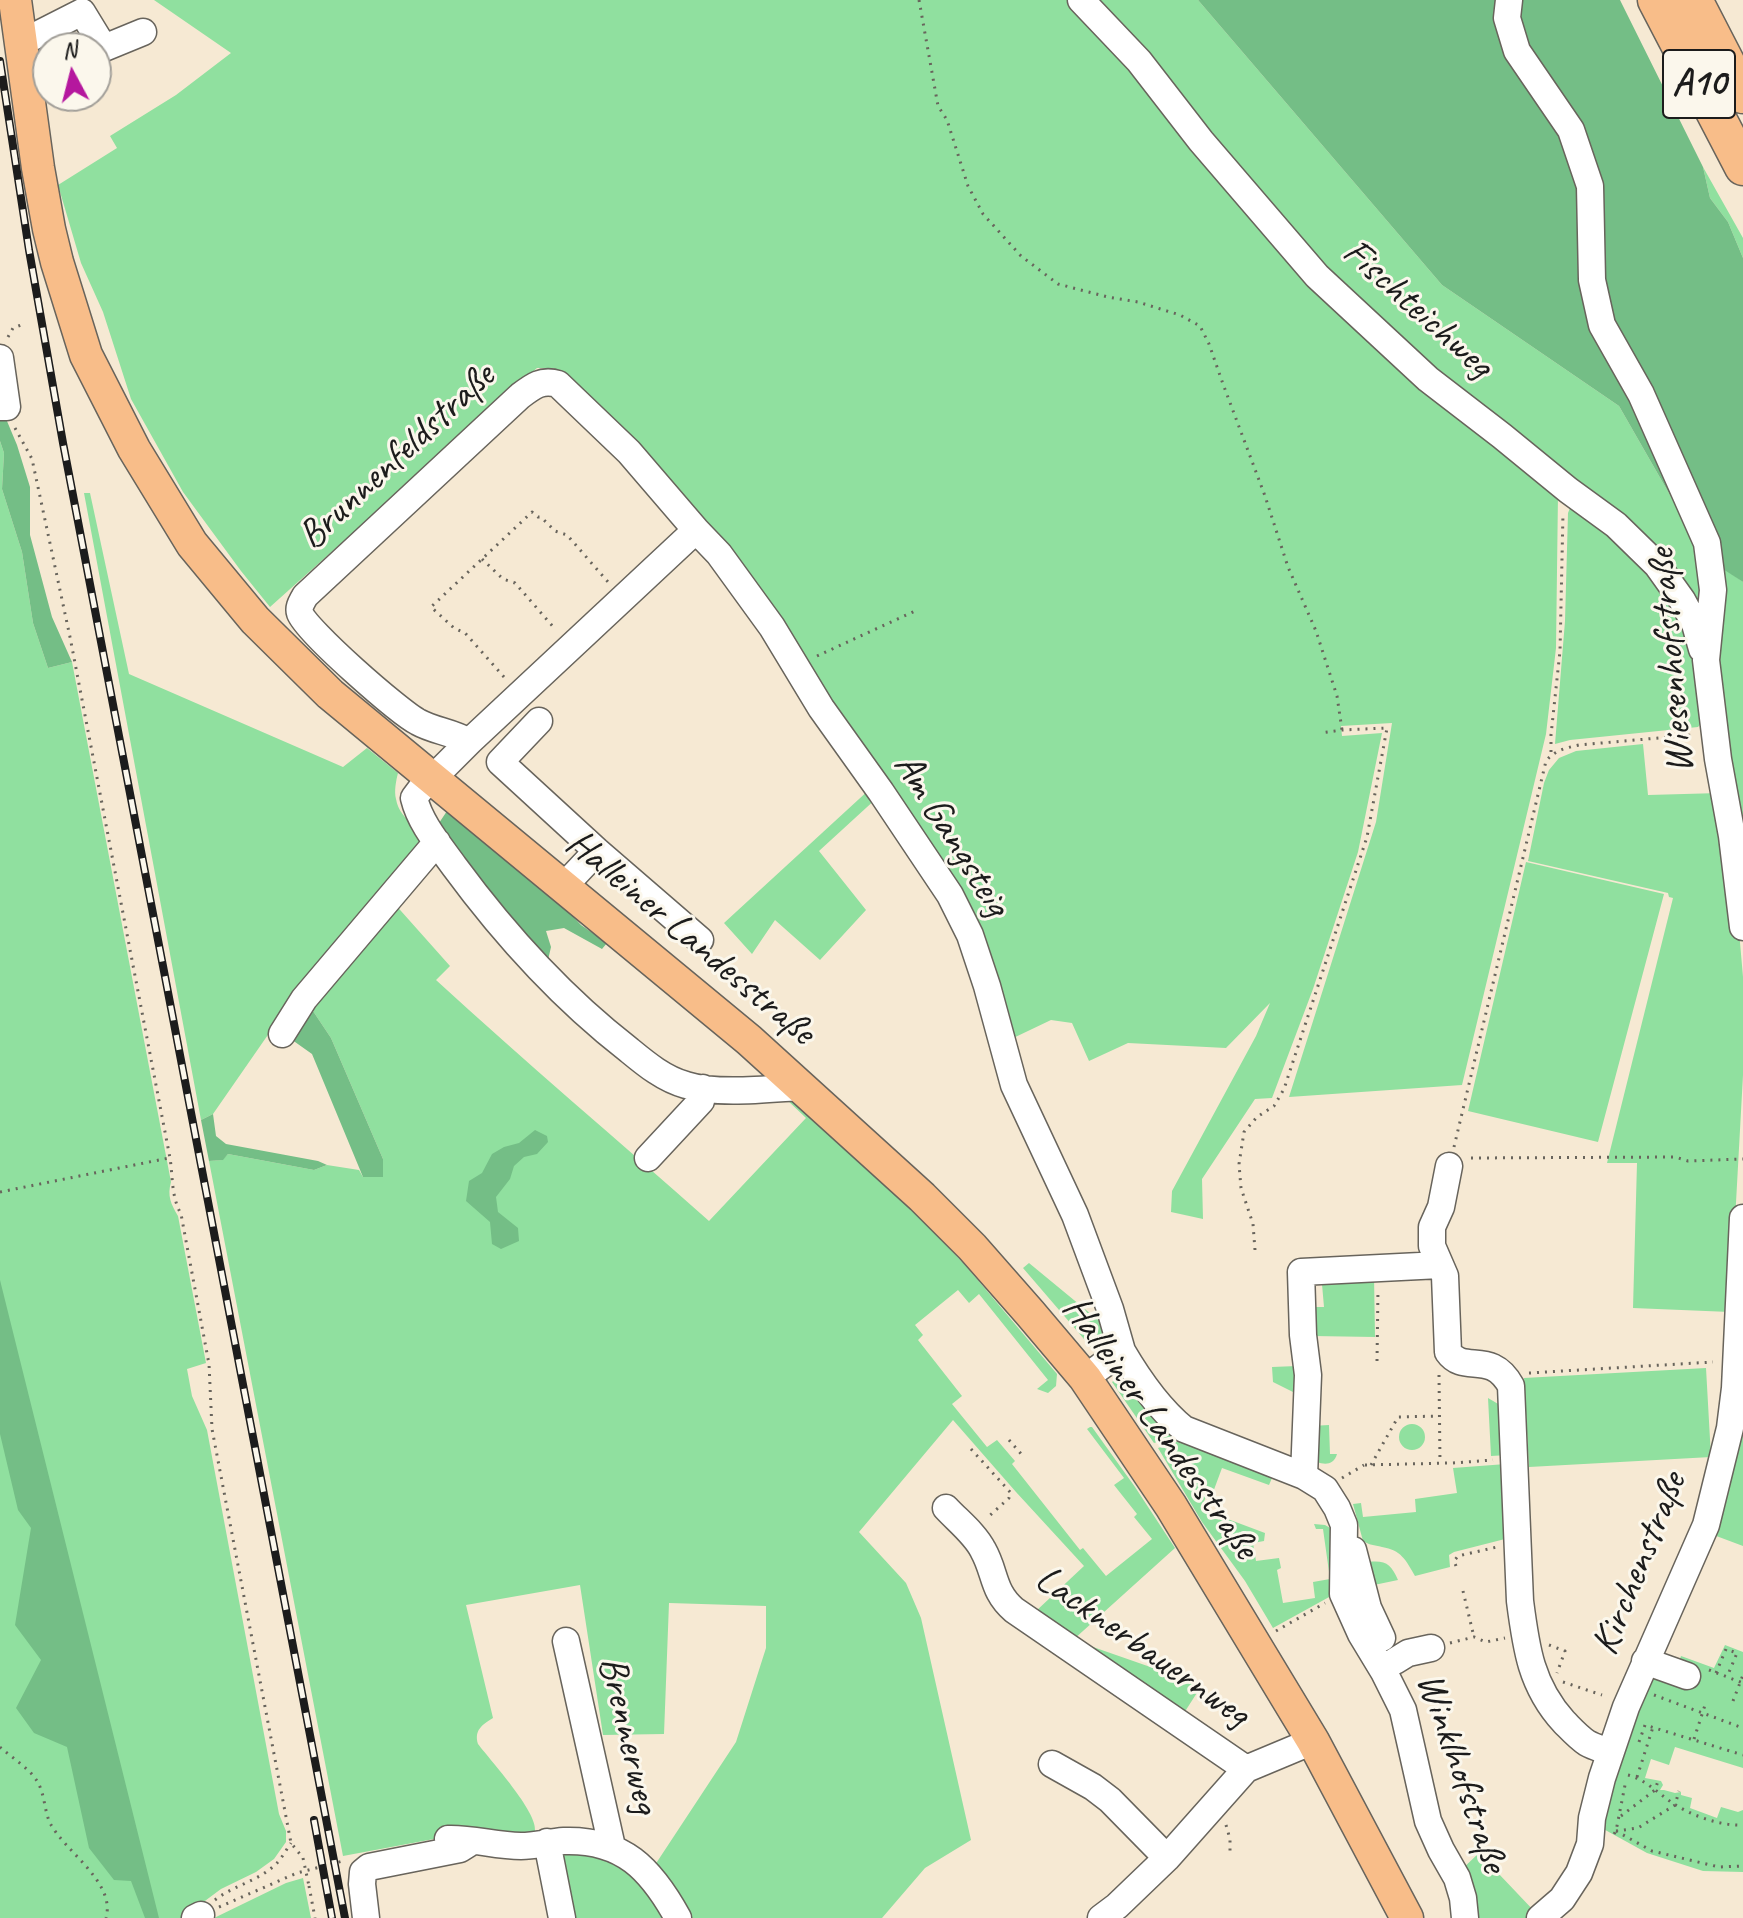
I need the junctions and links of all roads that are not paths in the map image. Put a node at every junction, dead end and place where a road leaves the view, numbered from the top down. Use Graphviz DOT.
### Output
graph roads {
  1 [pos="15,0"];
  2 [pos="1081,0"];
  3 [pos="1509,0"];
  4 [pos="1656,0"];
  5 [pos="1694,0"];
  6 [pos="143,32"];
  7 [pos="21,43"];
  8 [pos="1743,95"];
  9 [pos="1743,167"];
  10 [pos="0,358"];
  11 [pos="4,407"];
  12 [pos="696,530"];
  13 [pos="1706,660"];
  14 [pos="539,721"];
  15 [pos="469,742"];
  16 [pos="432,779"];
  17 [pos="1737,831"];
  18 [pos="437,842"];
  19 [pos="597,851"];
  20 [pos="564,886"];
  21 [pos="1743,927"];
  22 [pos="700,940"];
  23 [pos="282,1034"];
  24 [pos="801,1087"];
  25 [pos="703,1088"];
  26 [pos="648,1158"];
  27 [pos="1449,1166"];
  28 [pos="1743,1218"];
  29 [pos="1440,1265"];
  30 [pos="1742,1265"];
  31 [pos="1122,1351"];
  32 [pos="1085,1378"];
  33 [pos="1304,1476"];
  34 [pos="946,1508"];
  35 [pos="1344,1525"];
  36 [pos="566,1641"];
  37 [pos="1431,1648"];
  38 [pos="1395,1661"];
  39 [pos="1645,1661"];
  40 [pos="1687,1676"];
  41 [pos="1403,1710"];
  42 [pos="1313,1741"];
  43 [pos="1610,1752"];
  44 [pos="1052,1764"];
  45 [pos="1246,1769"];
  46 [pos="547,1842"];
  47 [pos="612,1847"];
  48 [pos="1167,1858"];
  49 [pos="366,1918"];
  50 [pos="562,1918"];
  51 [pos="678,1918"];
  52 [pos="1101,1918"];
  53 [pos="1407,1918"];
  54 [pos="1465,1918"];
  55 [pos="1540,1918"];
  1 -- 7 [label="main road, Halleiner Landesstraße"];
  2 -- 13 [label="street, Fischteichweg"];
  3 -- 13 [label="street, Wiesenhofstraße"];
  4 -- 9 [label="highway, A10"];
  5 -- 8 [label="highway, A10"];
  6 -- 7 [label="street"];
  7 -- 16 [label="main road, Halleiner Landesstraße"];
  10 -- 11 [label="street"];
  12 -- 15 [label="street"];
  12 -- 15 [label="street, Brunnenfeldstraße"];
  12 -- 31 [label="street, Am Gangsteig"];
  13 -- 17 [label="street, Wiesenhofstraße"];
  14 -- 19 [label="street"];
  15 -- 16 [label="street"];
  16 -- 18 [label="street"];
  16 -- 20 [label="main road, Halleiner Landesstraße"];
  17 -- 21 [label="street, Wiesenhofstraße"];
  18 -- 23 [label="street"];
  18 -- 25 [label="street"];
  19 -- 20 [label="street"];
  19 -- 22 [label="street"];
  20 -- 24 [label="main road, Halleiner Landesstraße"];
  24 -- 25 [label="street"];
  24 -- 32 [label="main road, Halleiner Landesstraße"];
  25 -- 26 [label="street"];
  27 -- 29 [label="street"];
  28 -- 30 [label="street, Kirchenstraße"];
  29 -- 33 [label="street"];
  29 -- 43 [label="street"];
  30 -- 39 [label="street, Kirchenstraße"];
  31 -- 32 [label="street"];
  31 -- 33 [label="street, Winklhofstraße"];
  32 -- 42 [label="main road, Halleiner Landesstraße"];
  33 -- 35 [label="street, Winklhofstraße"];
  34 -- 45 [label="street, Lacknerbauernweg"];
  35 -- 38 [label="street"];
  35 -- 41 [label="street, Winklhofstraße"];
  36 -- 47 [label="street, Brennerweg"];
  37 -- 38 [label="street"];
  38 -- 41 [label="street"];
  39 -- 40 [label="street"];
  39 -- 43 [label="street, Kirchenstraße"];
  41 -- 54 [label="street, Winklhofstraße"];
  42 -- 45 [label="street"];
  42 -- 53 [label="main road, Halleiner Landesstraße"];
  43 -- 55 [label="street, Kirchenstraße"];
  44 -- 48 [label="street"];
  45 -- 48 [label="street"];
  46 -- 47 [label="street"];
  46 -- 49 [label="street"];
  46 -- 50 [label="street"];
  47 -- 51 [label="street"];
  48 -- 52 [label="street"];
}
